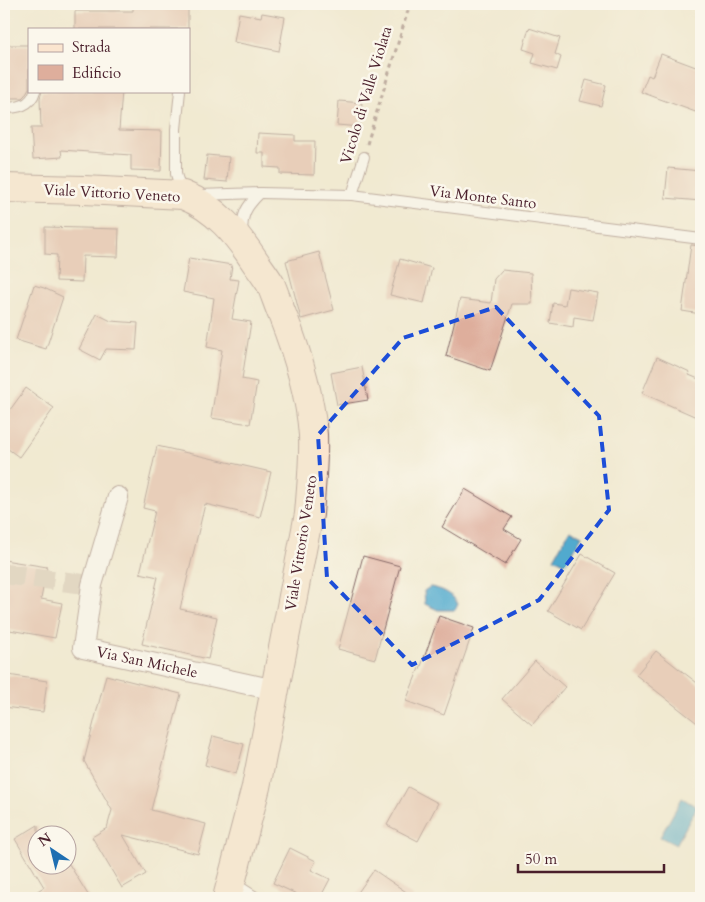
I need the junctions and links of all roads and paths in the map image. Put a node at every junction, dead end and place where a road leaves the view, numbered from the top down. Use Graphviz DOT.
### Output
graph roads {
  1 [pos="410,4"];
  2 [pos="35,92"];
  3 [pos="180,92"];
  4 [pos="4,108"];
  5 [pos="364,157"];
  6 [pos="4,188"];
  7 [pos="260,194"];
  8 [pos="182,195"];
  9 [pos="352,195"];
  10 [pos="701,238"];
  11 [pos="242,241"];
  12 [pos="118,497"];
  13 [pos="275,690"];
  14 [pos="229,890"];
  15 [pos="257,898"];
  1 -- 5 [label="path, Vicolo di Valle Violata"];
  2 -- 4 [label="lane"];
  3 -- 8 [label="lane"];
  5 -- 9 [label="lane, Vicolo di Valle Violata"];
  6 -- 8 [label="main road, Viale Vittorio Veneto"];
  7 -- 8 [label="lane, Via Monte Santo"];
  7 -- 9 [label="lane, Via Monte Santo"];
  7 -- 11 [label="lane"];
  8 -- 11 [label="main road, Viale Vittorio Veneto"];
  9 -- 10 [label="lane, Via Monte Santo"];
  11 -- 13 [label="main road, Viale Vittorio Veneto"];
  12 -- 13 [label="street, Via San Michele"];
  13 -- 14 [label="main road, Viale Vittorio Veneto"];
  14 -- 15 [label="lane"];
}
